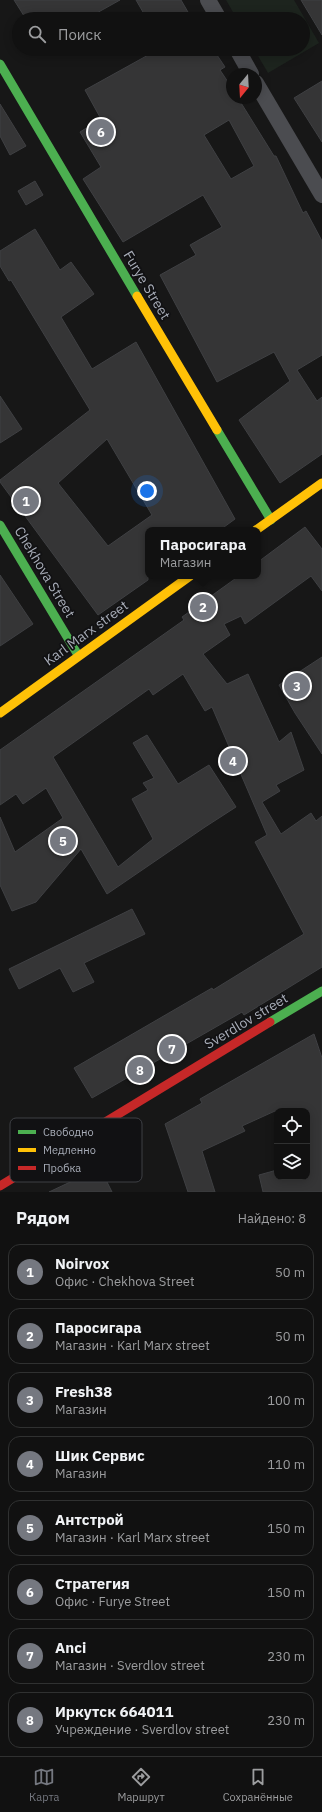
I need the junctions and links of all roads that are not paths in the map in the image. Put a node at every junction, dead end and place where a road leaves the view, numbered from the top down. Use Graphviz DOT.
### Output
graph roads {
  1 [pos="208,0"];
  2 [pos="215,12"];
  3 [pos="241,56"];
  4 [pos="0,64"];
  5 [pos="248,68"];
  6 [pos="262,93"];
  7 [pos="322,196"];
  8 [pos="322,483"];
  9 [pos="271,520"];
  10 [pos="0,525"];
  11 [pos="260,527"];
  12 [pos="186,579"];
  13 [pos="78,655"];
  14 [pos="0,713"];
  15 [pos="322,991"];
  16 [pos="112,1118"];
  17 [pos="10,1180"];
  18 [pos="0,1186"];
  1 -- 2 [label="street"];
  3 -- 5 [label="street"];
  4 -- 9 [label="street, Furye Street"];
  6 -- 7 [label="street"];
  8 -- 9 [label="street"];
  9 -- 11 [label="street"];
  10 -- 13 [label="street, Chekhova Street"];
  12 -- 13 [label="street, Karl Marx street"];
  13 -- 14 [label="street, Karl Marx street"];
  15 -- 16 [label="street, Sverdlov street"];
  17 -- 18 [label="street, Sverdlov street"];
}
